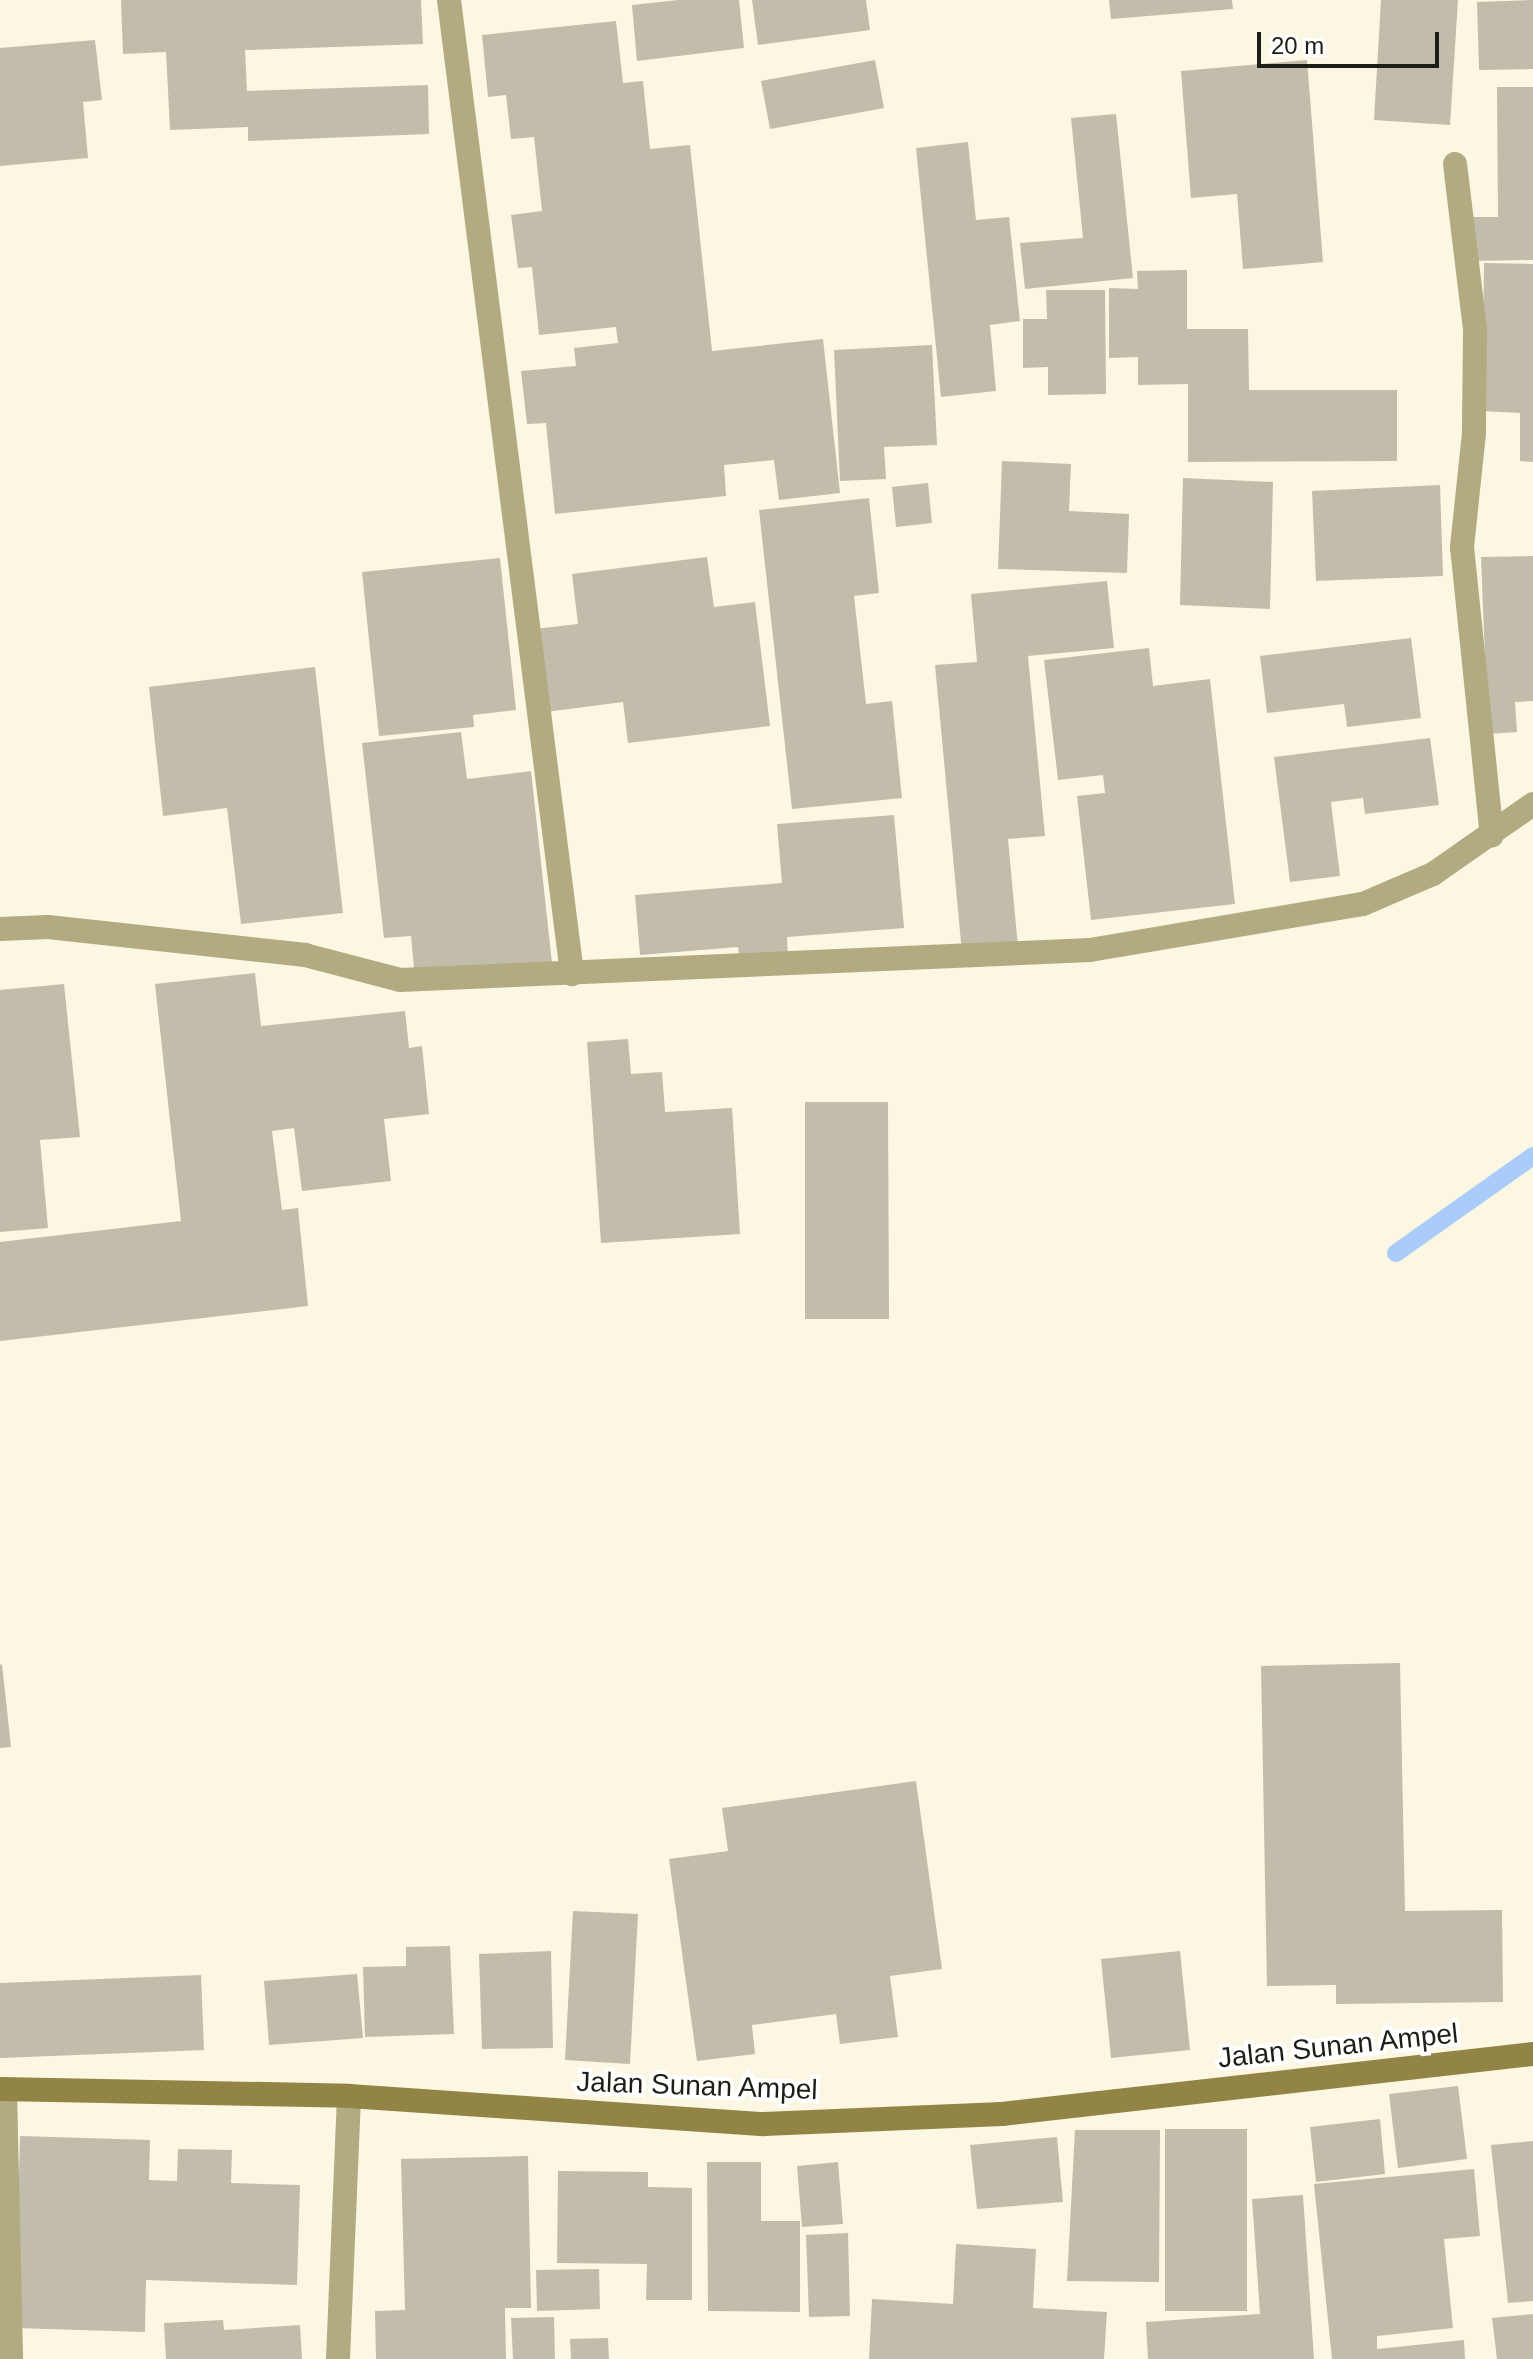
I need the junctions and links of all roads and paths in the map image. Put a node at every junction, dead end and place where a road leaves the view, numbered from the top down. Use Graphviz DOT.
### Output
graph roads {
  1 [pos="449,0"];
  2 [pos="1455,164"];
  3 [pos="1533,804"];
  4 [pos="1492,835"];
  5 [pos="0,929"];
  6 [pos="572,974"];
  7 [pos="1533,2054"];
  8 [pos="2,2090"];
  9 [pos="349,2096"];
  10 [pos="11,2359"];
  11 [pos="338,2359"];
  1 -- 6 [label="street"];
  2 -- 4 [label="street"];
  3 -- 4 [label="street"];
  4 -- 6 [label="street"];
  5 -- 6 [label="street"];
  7 -- 9 [label="main road, Jalan Sunan Ampel"];
  8 -- 9 [label="main road, Jalan Sunan Ampel"];
  8 -- 10 [label="street"];
  9 -- 11 [label="street"];
}
